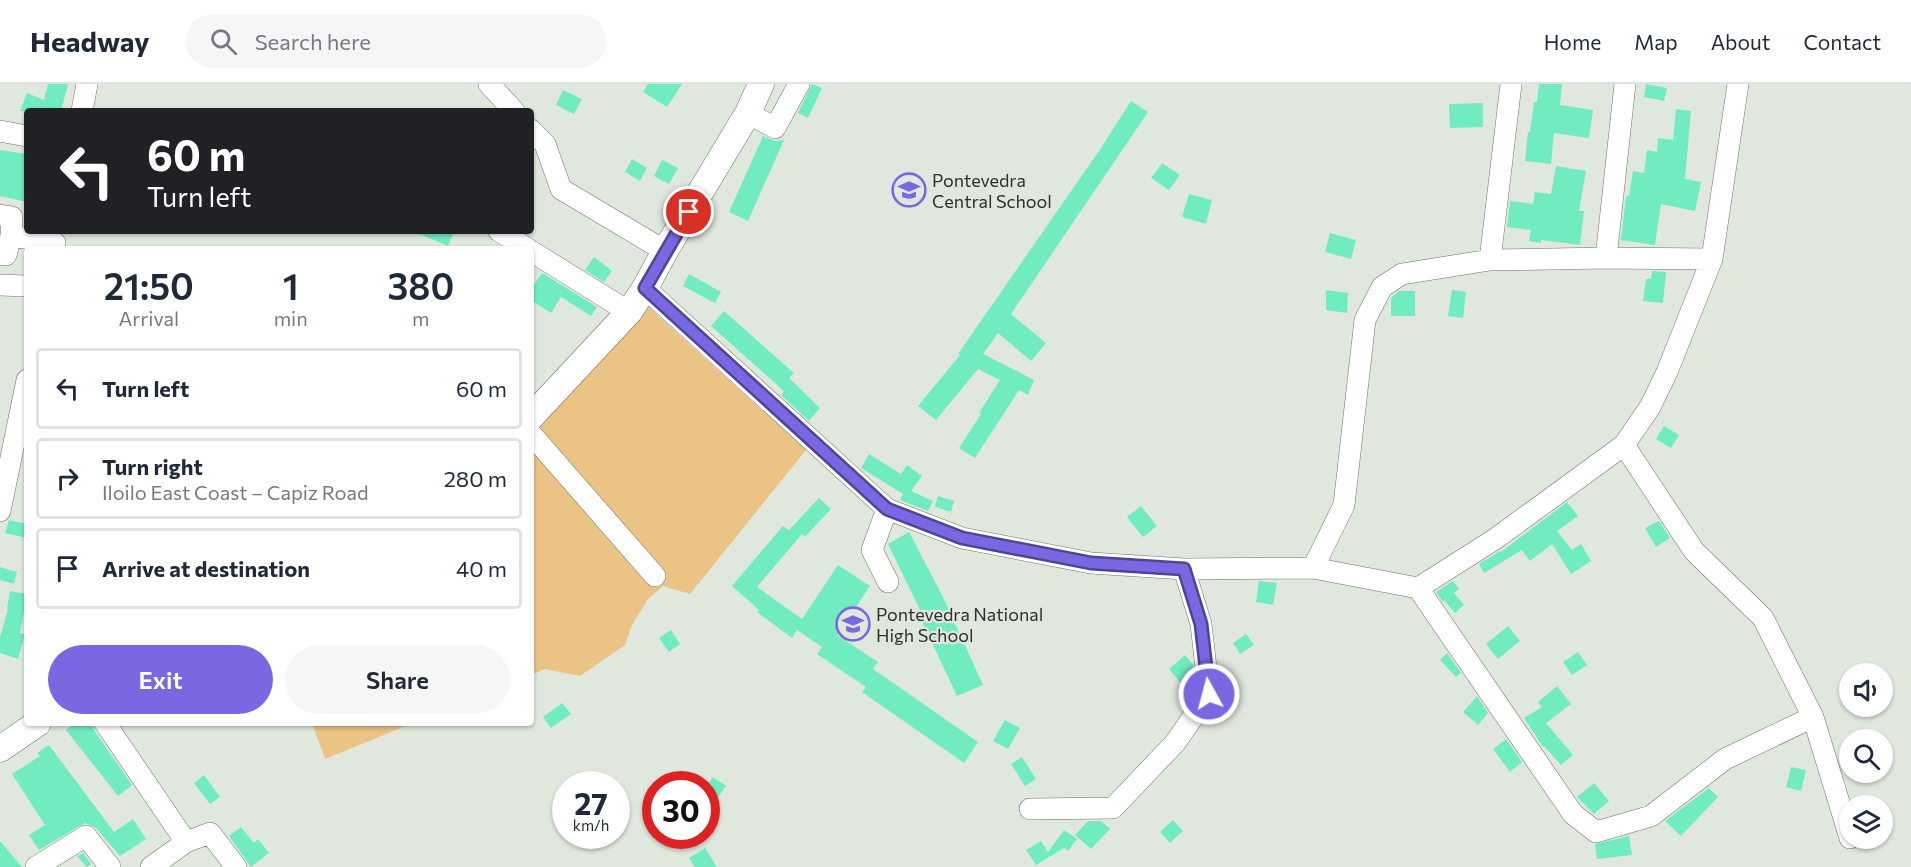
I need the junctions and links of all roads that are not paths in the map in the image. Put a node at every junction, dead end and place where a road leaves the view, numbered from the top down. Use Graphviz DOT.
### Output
graph roads {
  1 [pos="87,84"];
  2 [pos="489,84"];
  3 [pos="762,84"];
  4 [pos="799,84"];
  5 [pos="1511,84"];
  6 [pos="1625,84"];
  7 [pos="1738,84"];
  8 [pos="83,108"];
  9 [pos="511,108"];
  10 [pos="748,113"];
  11 [pos="0,131"];
  12 [pos="534,133"];
  13 [pos="24,135"];
  14 [pos="0,215"];
  15 [pos="504,234"];
  16 [pos="11,236"];
  17 [pos="55,241"];
  18 [pos="523,246"];
  19 [pos="665,251"];
  20 [pos="534,253"];
  21 [pos="0,254"];
  22 [pos="1606,258"];
  23 [pos="1712,259"];
  24 [pos="1490,260"];
  25 [pos="0,285"];
  26 [pos="24,286"];
  27 [pos="645,288"];
  28 [pos="629,312"];
  29 [pos="24,395"];
  30 [pos="534,414"];
  31 [pos="534,437"];
  32 [pos="1624,445"];
  33 [pos="887,509"];
  34 [pos="0,511"];
  35 [pos="1312,567"];
  36 [pos="1184,569"];
  37 [pos="655,576"];
  38 [pos="888,582"];
  39 [pos="1418,588"];
  40 [pos="1813,717"];
  41 [pos="33,726"];
  42 [pos="107,726"];
  43 [pos="0,748"];
  44 [pos="1839,803"];
  45 [pos="1030,809"];
  46 [pos="186,842"];
  47 [pos="36,867"];
  48 [pos="110,867"];
  49 [pos="151,867"];
  50 [pos="236,867"];
  1 -- 8 [label="street"];
  2 -- 9 [label="street"];
  3 -- 10 [label="main road"];
  4 -- 10 [label="street"];
  5 -- 24 [label="street"];
  6 -- 22 [label="street"];
  7 -- 23 [label="street"];
  10 -- 19 [label="main road"];
  11 -- 13 [label="street"];
  12 -- 19 [label="street"];
  14 -- 16 [label="street"];
  15 -- 18 [label="street"];
  16 -- 17 [label="street"];
  16 -- 21 [label="street"];
  19 -- 27 [label="main road"];
  20 -- 28 [label="street"];
  22 -- 23 [label="street"];
  22 -- 24 [label="street"];
  23 -- 32 [label="street"];
  24 -- 35 [label="street"];
  25 -- 26 [label="street"];
  27 -- 28 [label="main road"];
  27 -- 33 [label="street"];
  28 -- 30 [label="main road"];
  29 -- 34 [label="street"];
  31 -- 37 [label="street"];
  32 -- 39 [label="street"];
  32 -- 40 [label="street"];
  33 -- 36 [label="street"];
  33 -- 38 [label="street"];
  35 -- 36 [label="street"];
  35 -- 39 [label="street"];
  36 -- 45 [label="street"];
  39 -- 40 [label="street"];
  40 -- 44 [label="street"];
  41 -- 43 [label="main road"];
  42 -- 46 [label="street"];
  46 -- 49 [label="street"];
  46 -- 50 [label="street"];
  47 -- 48 [label="street"];
}
